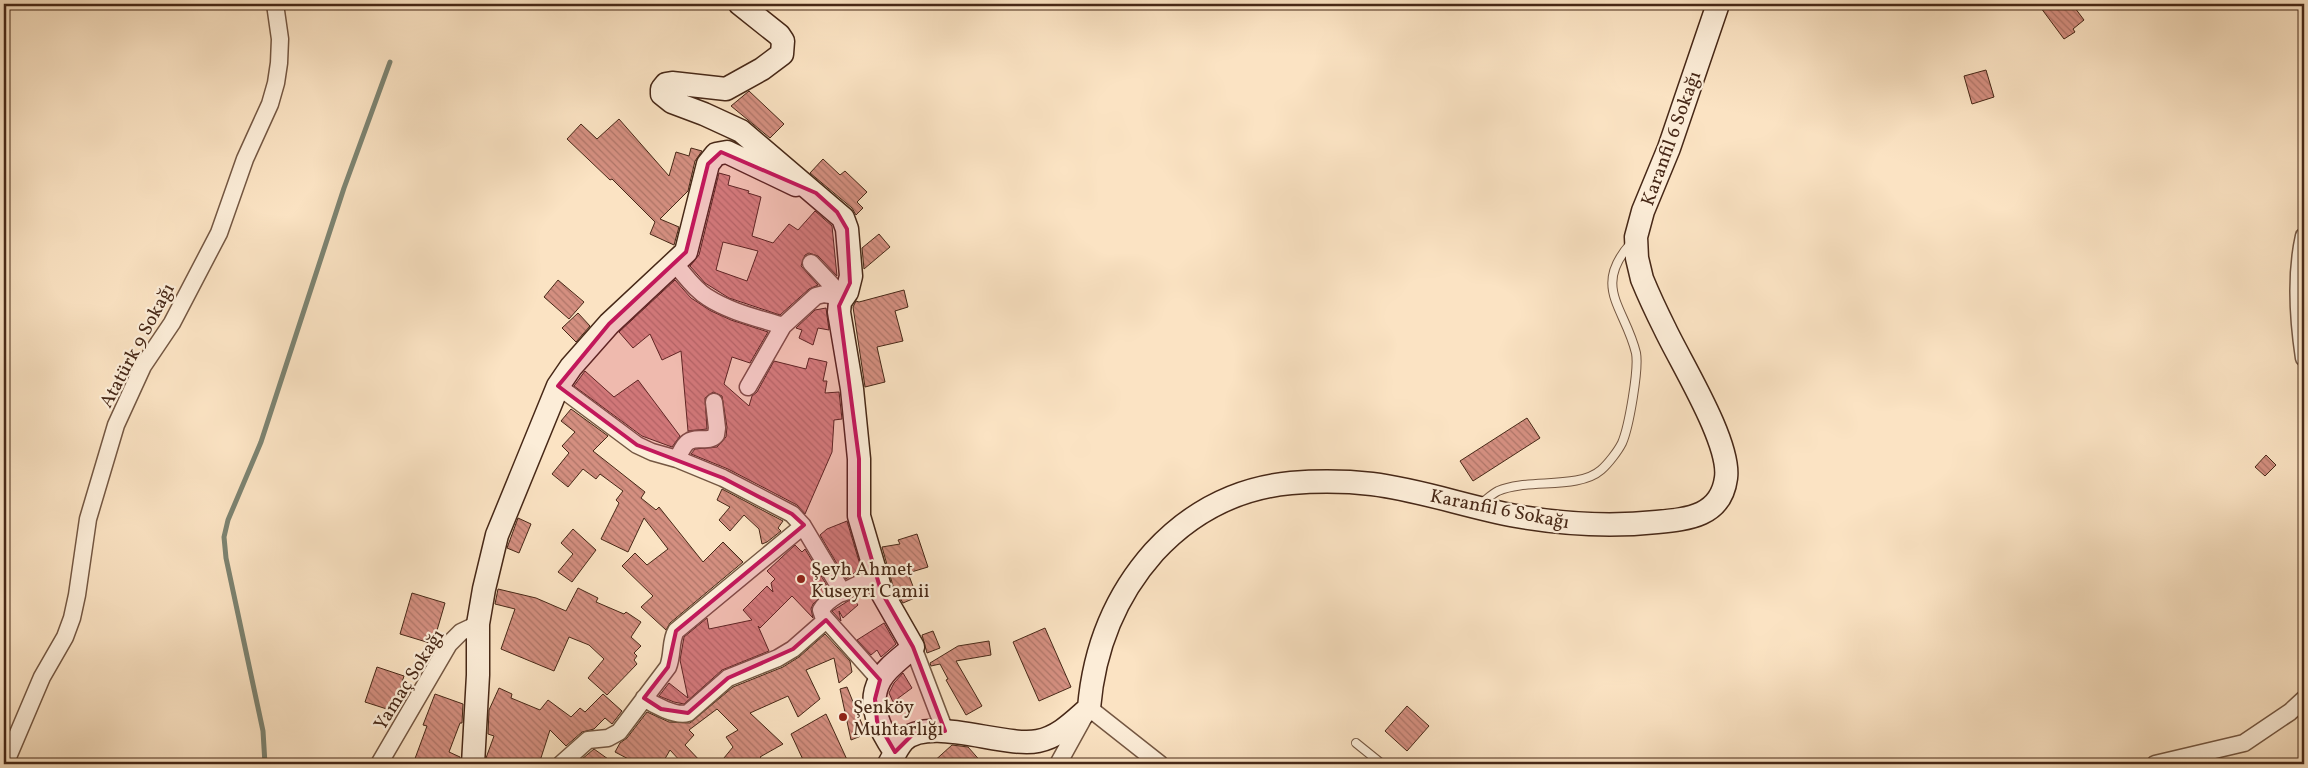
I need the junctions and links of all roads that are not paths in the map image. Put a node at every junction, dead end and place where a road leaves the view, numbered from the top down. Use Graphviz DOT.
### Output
graph roads {
  1 [pos="275,4"];
  2 [pos="740,4"];
  3 [pos="1718,4"];
  4 [pos="816,194"];
  5 [pos="2304,236"];
  6 [pos="1636,237"];
  7 [pos="812,263"];
  8 [pos="675,264"];
  9 [pos="843,297"];
  10 [pos="783,326"];
  11 [pos="2304,358"];
  12 [pos="558,386"];
  13 [pos="748,387"];
  14 [pos="714,402"];
  15 [pos="677,459"];
  16 [pos="1476,507"];
  17 [pos="803,526"];
  18 [pos="875,576"];
  19 [pos="843,593"];
  20 [pos="826,620"];
  21 [pos="478,624"];
  22 [pos="914,647"];
  23 [pos="880,680"];
  24 [pos="644,698"];
  25 [pos="2304,699"];
  26 [pos="1089,708"];
  27 [pos="945,731"];
  28 [pos="1356,742"];
  29 [pos="892,758"];
  30 [pos="5,764"];
  31 [pos="379,764"];
  32 [pos="473,764"];
  33 [pos="561,764"];
  34 [pos="1058,764"];
  35 [pos="1160,764"];
  36 [pos="1382,764"];
  37 [pos="2156,764"];
  1 -- 30 [label="street, Atatürk 9 Sokağı"];
  2 -- 4 [label="street"];
  3 -- 6 [label="street, Karanfil 6 Sokağı"];
  4 -- 8 [label="street"];
  4 -- 9 [label="street"];
  5 -- 11 [label="street"];
  6 -- 16 [label="lane"];
  6 -- 16 [label="street, Karanfil 6 Sokağı"];
  7 -- 9 [label="street"];
  8 -- 10 [label="street"];
  8 -- 12 [label="street"];
  9 -- 10 [label="street"];
  9 -- 18 [label="street"];
  10 -- 13 [label="street"];
  12 -- 15 [label="street"];
  12 -- 21 [label="street"];
  14 -- 15 [label="street"];
  15 -- 17 [label="street"];
  16 -- 26 [label="street, Karanfil 6 Sokağı"];
  17 -- 19 [label="street"];
  17 -- 24 [label="street"];
  18 -- 19 [label="street"];
  18 -- 22 [label="street"];
  19 -- 20 [label="street"];
  20 -- 23 [label="street"];
  20 -- 24 [label="street"];
  21 -- 31 [label="street, Yamaç Sokağı"];
  21 -- 32 [label="street"];
  22 -- 23 [label="street"];
  22 -- 27 [label="street"];
  23 -- 29 [label="street"];
  24 -- 33 [label="street"];
  25 -- 37 [label="street"];
  26 -- 27 [label="street"];
  26 -- 34 [label="street"];
  26 -- 35 [label="street"];
  27 -- 29 [label="street"];
  28 -- 36 [label="lane"];
}
